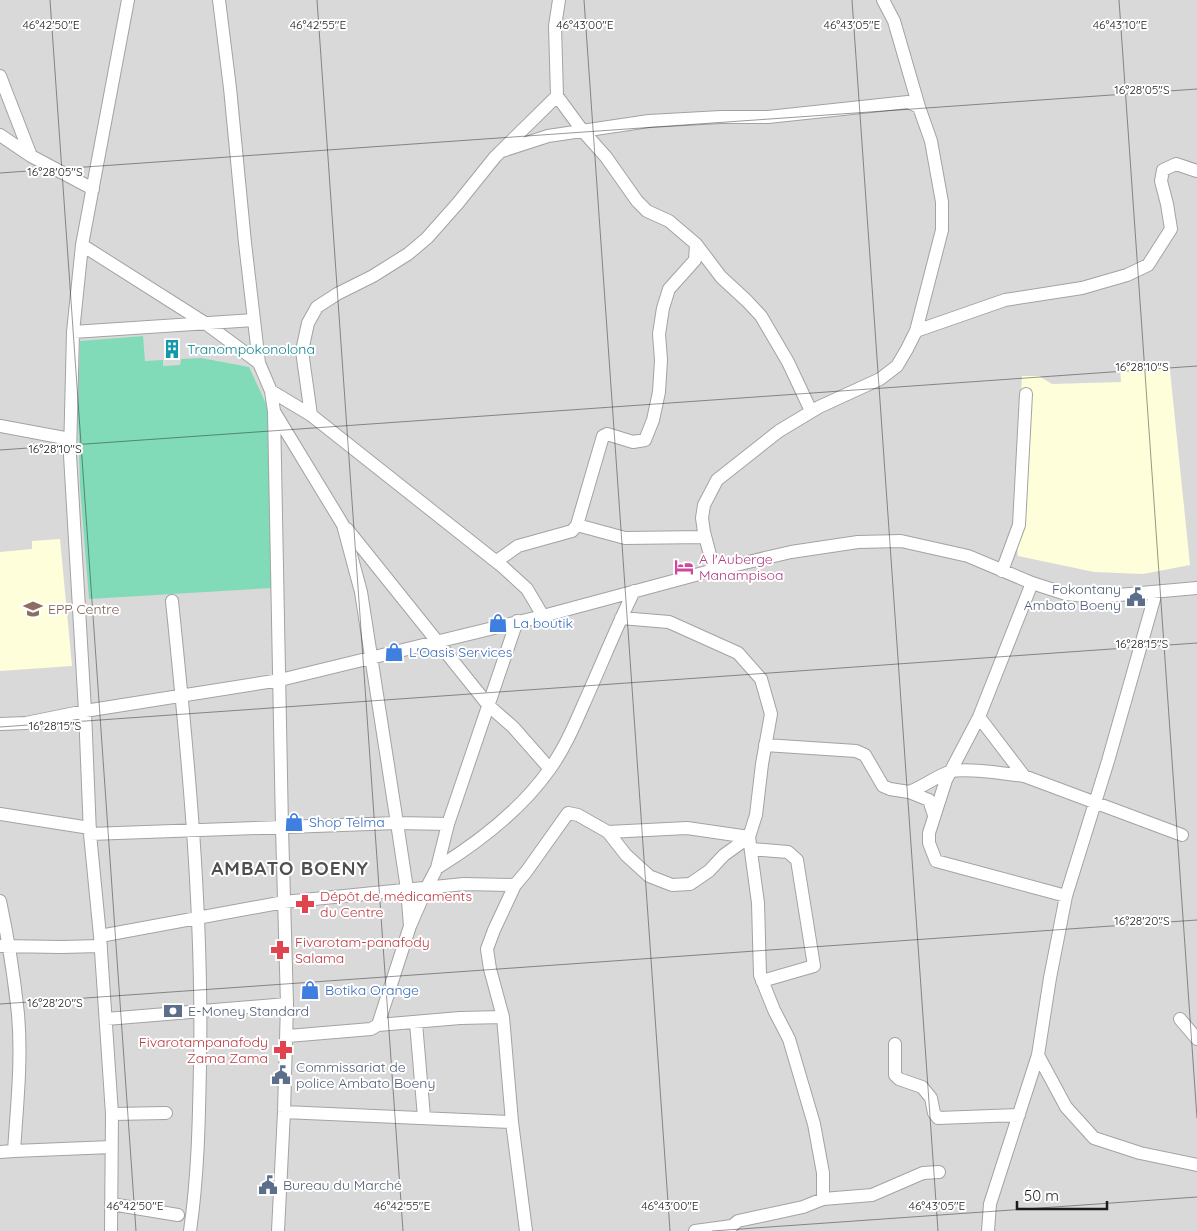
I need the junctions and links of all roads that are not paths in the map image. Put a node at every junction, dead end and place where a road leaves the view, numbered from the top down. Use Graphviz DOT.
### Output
graph roads {
  1 [pos="128,0"];
  2 [pos="219,0"];
  3 [pos="559,0"];
  4 [pos="883,0"];
  5 [pos="0,76"];
  6 [pos="557,96"];
  7 [pos="919,106"];
  8 [pos="582,130"];
  9 [pos="0,136"];
  10 [pos="502,151"];
  11 [pos="31,156"];
  12 [pos="1197,171"];
  13 [pos="92,189"];
  14 [pos="696,244"];
  15 [pos="82,245"];
  16 [pos="254,320"];
  17 [pos="205,322"];
  18 [pos="916,331"];
  19 [pos="73,332"];
  20 [pos="259,363"];
  21 [pos="271,391"];
  22 [pos="1026,394"];
  23 [pos="274,411"];
  24 [pos="811,411"];
  25 [pos="311,415"];
  26 [pos="0,426"];
  27 [pos="70,440"];
  28 [pos="344,525"];
  29 [pos="577,525"];
  30 [pos="705,537"];
  31 [pos="497,561"];
  32 [pos="714,570"];
  33 [pos="1002,570"];
  34 [pos="1032,583"];
  35 [pos="1197,588"];
  36 [pos="634,590"];
  37 [pos="1156,592"];
  38 [pos="172,601"];
  39 [pos="543,616"];
  40 [pos="621,618"];
  41 [pos="517,621"];
  42 [pos="437,642"];
  43 [pos="371,658"];
  44 [pos="280,680"];
  45 [pos="182,697"];
  46 [pos="489,706"];
  47 [pos="85,711"];
  48 [pos="979,717"];
  49 [pos="0,724"];
  50 [pos="765,745"];
  51 [pos="550,769"];
  52 [pos="950,771"];
  53 [pos="1024,776"];
  54 [pos="909,792"];
  55 [pos="1094,802"];
  56 [pos="0,814"];
  57 [pos="934,815"];
  58 [pos="397,823"];
  59 [pos="448,824"];
  60 [pos="282,828"];
  61 [pos="193,830"];
  62 [pos="90,831"];
  63 [pos="608,832"];
  64 [pos="1182,835"];
  65 [pos="750,843"];
  66 [pos="438,868"];
  67 [pos="515,885"];
  68 [pos="427,887"];
  69 [pos="407,889"];
  70 [pos="1066,896"];
  71 [pos="0,901"];
  72 [pos="284,902"];
  73 [pos="198,918"];
  74 [pos="410,926"];
  75 [pos="101,941"];
  76 [pos="5,946"];
  77 [pos="762,981"];
  78 [pos="288,1004"];
  79 [pos="201,1012"];
  80 [pos="503,1017"];
  81 [pos="106,1019"];
  82 [pos="1180,1019"];
  83 [pos="416,1023"];
  84 [pos="378,1025"];
  85 [pos="288,1036"];
  86 [pos="1197,1039"];
  87 [pos="895,1044"];
  88 [pos="1038,1055"];
  89 [pos="284,1112"];
  90 [pos="166,1113"];
  91 [pos="112,1114"];
  92 [pos="1019,1115"];
  93 [pos="424,1117"];
  94 [pos="512,1122"];
  95 [pos="111,1147"];
  96 [pos="14,1151"];
  97 [pos="0,1152"];
  98 [pos="1197,1165"];
  99 [pos="939,1172"];
  100 [pos="823,1200"];
  101 [pos="111,1204"];
  102 [pos="178,1215"];
  103 [pos="111,1231"];
  104 [pos="190,1231"];
  105 [pos="278,1231"];
  106 [pos="526,1231"];
  107 [pos="695,1231"];
  108 [pos="988,1231"];
  1 -- 13 [label="street"];
  2 -- 16 [label="street"];
  3 -- 6 [label="street"];
  4 -- 7 [label="street"];
  5 -- 11 [label="street"];
  6 -- 8 [label="street"];
  6 -- 10 [label="street"];
  7 -- 8 [label="street"];
  7 -- 18 [label="street"];
  8 -- 10 [label="street"];
  8 -- 14 [label="street"];
  9 -- 11 [label="street"];
  10 -- 25 [label="street"];
  11 -- 13 [label="street"];
  12 -- 18 [label="street"];
  13 -- 15 [label="street"];
  14 -- 24 [label="street"];
  14 -- 29 [label="street"];
  15 -- 17 [label="street"];
  15 -- 19 [label="street"];
  16 -- 17 [label="street"];
  16 -- 20 [label="street"];
  17 -- 19 [label="street"];
  17 -- 20 [label="street"];
  18 -- 24 [label="street"];
  19 -- 27 [label="street"];
  20 -- 21 [label="street"];
  21 -- 23 [label="street"];
  21 -- 25 [label="street"];
  22 -- 33 [label="street"];
  23 -- 28 [label="street"];
  23 -- 44 [label="street"];
  24 -- 30 [label="street"];
  25 -- 31 [label="street"];
  26 -- 27 [label="street"];
  27 -- 47 [label="street"];
  28 -- 42 [label="street"];
  28 -- 43 [label="street"];
  29 -- 30 [label="street"];
  29 -- 31 [label="street"];
  30 -- 32 [label="street"];
  31 -- 39 [label="street"];
  32 -- 33 [label="street"];
  32 -- 36 [label="street"];
  33 -- 34 [label="street"];
  34 -- 37 [label="street"];
  34 -- 48 [label="street"];
  35 -- 37 [label="street"];
  36 -- 39 [label="street"];
  36 -- 40 [label="street"];
  37 -- 55 [label="street"];
  38 -- 45 [label="street"];
  39 -- 41 [label="street"];
  40 -- 50 [label="street"];
  40 -- 51 [label="street"];
  41 -- 42 [label="street"];
  41 -- 46 [label="street"];
  42 -- 43 [label="street"];
  42 -- 46 [label="street"];
  43 -- 44 [label="street"];
  43 -- 58 [label="street"];
  44 -- 45 [label="street"];
  44 -- 60 [label="street"];
  45 -- 47 [label="street"];
  45 -- 61 [label="street"];
  46 -- 51 [label="street"];
  46 -- 59 [label="street"];
  47 -- 49 [label="street"];
  47 -- 62 [label="street"];
  48 -- 52 [label="street"];
  48 -- 53 [label="street"];
  50 -- 54 [label="street"];
  50 -- 65 [label="street"];
  51 -- 66 [label="street"];
  52 -- 53 [label="street"];
  52 -- 54 [label="street"];
  52 -- 57 [label="street"];
  53 -- 55 [label="street"];
  54 -- 57 [label="street"];
  55 -- 64 [label="street"];
  55 -- 70 [label="street"];
  56 -- 62 [label="street"];
  57 -- 70 [label="street"];
  58 -- 59 [label="street"];
  58 -- 60 [label="street"];
  58 -- 69 [label="street"];
  59 -- 66 [label="street"];
  60 -- 61 [label="street"];
  60 -- 72 [label="street"];
  61 -- 62 [label="street"];
  61 -- 73 [label="street"];
  62 -- 75 [label="street"];
  63 -- 65 [label="street"];
  63 -- 65 [label="street"];
  63 -- 67 [label="street"];
  65 -- 77 [label="street"];
  65 -- 77 [label="street"];
  66 -- 68 [label="street"];
  67 -- 68 [label="street"];
  67 -- 80 [label="street"];
  68 -- 69 [label="street"];
  68 -- 74 [label="street"];
  69 -- 72 [label="street"];
  69 -- 74 [label="street"];
  70 -- 88 [label="street"];
  71 -- 76 [label="street"];
  72 -- 73 [label="street"];
  72 -- 78 [label="street"];
  73 -- 75 [label="street"];
  73 -- 79 [label="street"];
  74 -- 84 [label="street"];
  75 -- 76 [label="street"];
  75 -- 81 [label="street"];
  76 -- 96 [label="street"];
  77 -- 100 [label="street"];
  78 -- 79 [label="street"];
  78 -- 85 [label="street"];
  79 -- 81 [label="street"];
  79 -- 104 [label="street"];
  80 -- 83 [label="street"];
  80 -- 94 [label="street"];
  81 -- 91 [label="street"];
  82 -- 86 [label="street"];
  83 -- 84 [label="street"];
  83 -- 93 [label="street"];
  84 -- 85 [label="street"];
  85 -- 89 [label="street"];
  87 -- 92 [label="street"];
  88 -- 92 [label="street"];
  88 -- 98 [label="street"];
  89 -- 93 [label="street"];
  89 -- 105 [label="street"];
  90 -- 91 [label="street"];
  91 -- 95 [label="street"];
  92 -- 108 [label="street"];
  93 -- 94 [label="street"];
  94 -- 106 [label="street"];
  95 -- 96 [label="street"];
  95 -- 101 [label="street"];
  96 -- 97 [label="street"];
  99 -- 100 [label="street"];
  100 -- 107 [label="street"];
  101 -- 102 [label="street"];
  101 -- 103 [label="street"];
}
